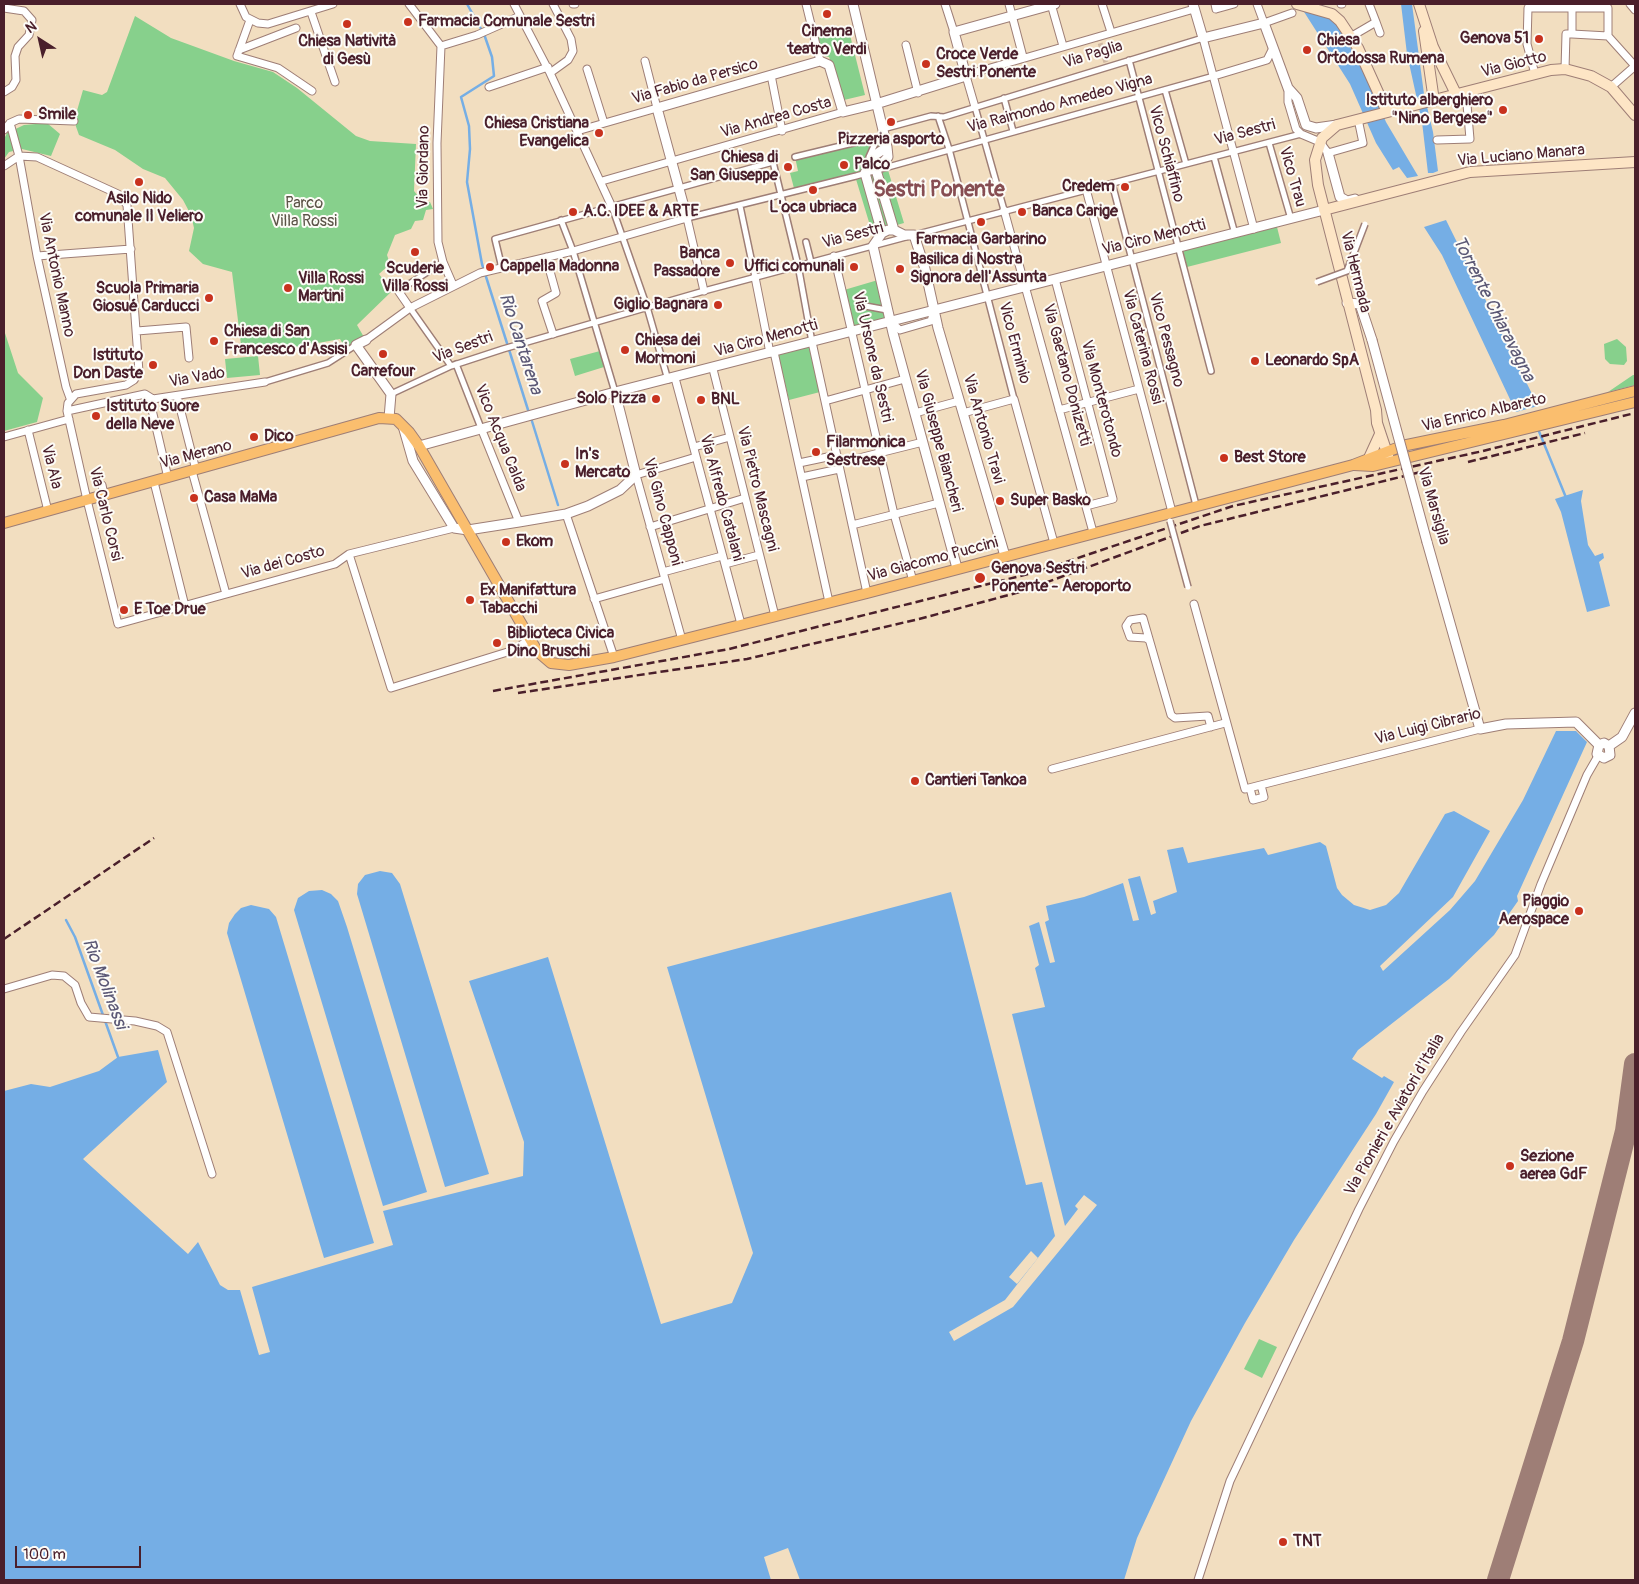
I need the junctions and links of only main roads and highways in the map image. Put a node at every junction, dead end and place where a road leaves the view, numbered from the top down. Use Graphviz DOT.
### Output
graph roads {
  1 [pos="1419,4"];
  2 [pos="1294,9"];
  3 [pos="1423,20"];
  4 [pos="1462,94"];
  5 [pos="1430,102"];
  6 [pos="1386,112"];
  7 [pos="1635,115"];
  8 [pos="1635,162"];
  9 [pos="1324,210"];
  10 [pos="1635,391"];
  11 [pos="1635,402"];
  12 [pos="396,420"];
  13 [pos="1380,434"];
  14 [pos="1388,457"];
  15 [pos="1371,462"];
  16 [pos="4,520"];
  1 -- 3 [label="main road"];
  2 -- 6 [label="main road"];
  3 -- 4 [label="main road"];
  3 -- 5 [label="main road"];
  4 -- 5 [label="main road, Via Giotto"];
  4 -- 7 [label="main road, Via Giotto"];
  5 -- 6 [label="main road, Via Giotto"];
  6 -- 9 [label="main road, Via Hermada"];
  8 -- 9 [label="main road, Via Luciano Manara"];
  9 -- 13 [label="main road, Via Hermada"];
  10 -- 14 [label="main road, Via Enrico Albareto"];
  11 -- 14 [label="main road, Via Enrico Albareto"];
  12 -- 15 [label="main road, Via Giacomo Puccini"];
  12 -- 16 [label="main road, Via Merano"];
  13 -- 14 [label="main road, Via Hermada"];
  13 -- 15 [label="main road"];
  14 -- 15 [label="main road, Via Enrico Albareto"];
}
